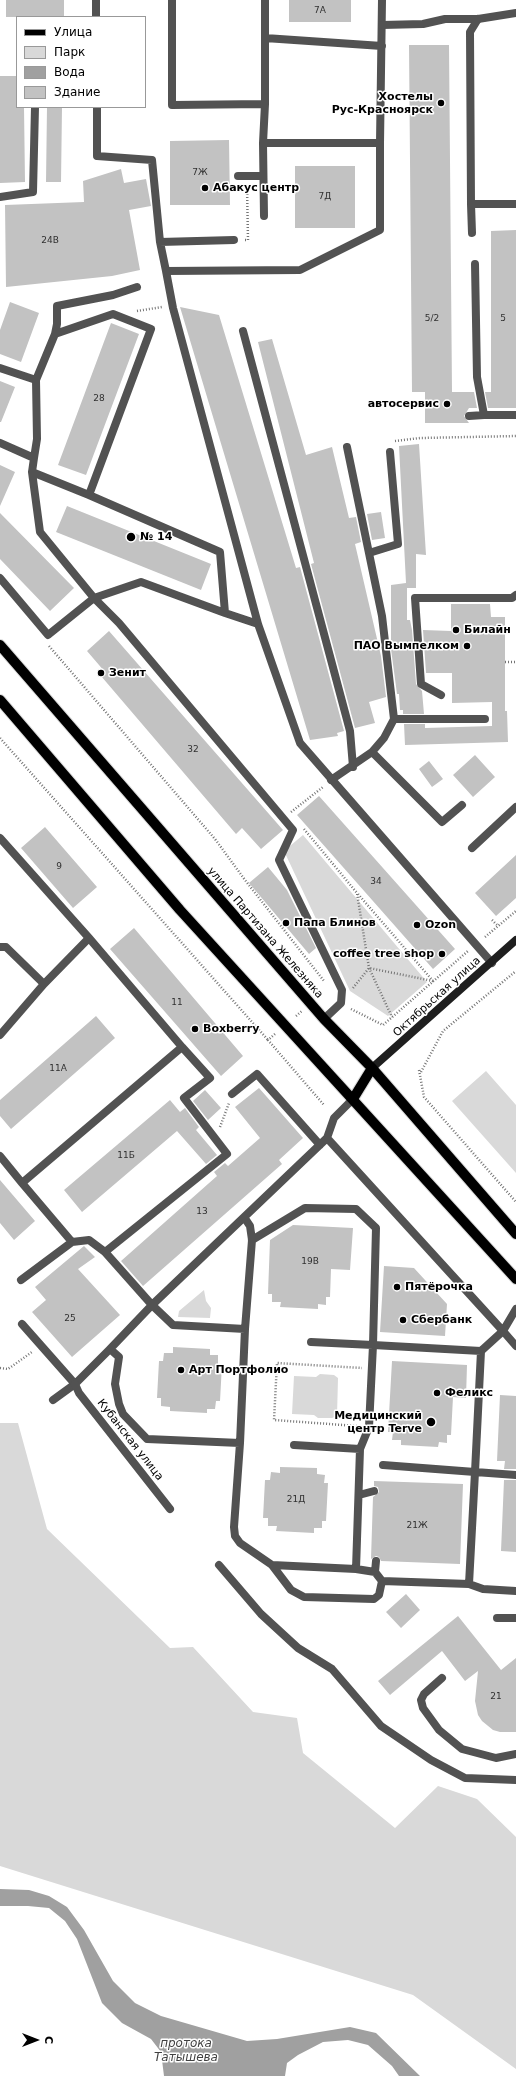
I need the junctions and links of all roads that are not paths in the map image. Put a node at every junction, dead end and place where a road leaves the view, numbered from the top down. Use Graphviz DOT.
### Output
graph roads {
  1 [pos="96,0"];
  2 [pos="172,0"];
  3 [pos="265,0"];
  4 [pos="382,0"];
  5 [pos="516,13"];
  6 [pos="96,16"];
  7 [pos="478,19"];
  8 [pos="382,25"];
  9 [pos="265,38"];
  10 [pos="382,46"];
  11 [pos="265,104"];
  12 [pos="35,108"];
  13 [pos="97,108"];
  14 [pos="263,143"];
  15 [pos="380,143"];
  16 [pos="238,176"];
  17 [pos="264,176"];
  18 [pos="0,197"];
  19 [pos="471,204"];
  20 [pos="516,204"];
  21 [pos="264,216"];
  22 [pos="472,233"];
  23 [pos="234,240"];
  24 [pos="160,242"];
  25 [pos="475,264"];
  26 [pos="166,271"];
  27 [pos="137,287"];
  28 [pos="243,331"];
  29 [pos="55,334"];
  30 [pos="0,368"];
  31 [pos="36,380"];
  32 [pos="484,415"];
  33 [pos="516,415"];
  34 [pos="470,416"];
  35 [pos="0,443"];
  36 [pos="346,447"];
  37 [pos="390,452"];
  38 [pos="34,458"];
  39 [pos="32,472"];
  40 [pos="88,495"];
  41 [pos="370,553"];
  42 [pos="0,578"];
  43 [pos="516,595"];
  44 [pos="94,598"];
  45 [pos="225,613"];
  46 [pos="258,624"];
  47 [pos="0,645"];
  48 [pos="441,695"];
  49 [pos="0,700"];
  50 [pos="485,719"];
  51 [pos="394,720"];
  52 [pos="372,752"];
  53 [pos="353,767"];
  54 [pos="331,780"];
  55 [pos="462,805"];
  56 [pos="516,808"];
  57 [pos="0,838"];
  58 [pos="472,848"];
  59 [pos="89,938"];
  60 [pos="516,940"];
  61 [pos="0,948"];
  62 [pos="492,963"];
  63 [pos="44,984"];
  64 [pos="324,1019"];
  65 [pos="0,1035"];
  66 [pos="182,1047"];
  67 [pos="372,1068"];
  68 [pos="232,1094"];
  69 [pos="353,1099"];
  70 [pos="327,1138"];
  71 [pos="320,1145"];
  72 [pos="0,1156"];
  73 [pos="22,1182"];
  74 [pos="244,1217"];
  75 [pos="516,1234"];
  76 [pos="252,1240"];
  77 [pos="72,1242"];
  78 [pos="105,1252"];
  79 [pos="516,1279"];
  80 [pos="21,1280"];
  81 [pos="152,1305"];
  82 [pos="516,1309"];
  83 [pos="22,1324"];
  84 [pos="245,1329"];
  85 [pos="503,1331"];
  86 [pos="311,1342"];
  87 [pos="372,1345"];
  88 [pos="516,1346"];
  89 [pos="110,1350"];
  90 [pos="481,1352"];
  91 [pos="75,1384"];
  92 [pos="53,1400"];
  93 [pos="240,1443"];
  94 [pos="294,1445"];
  95 [pos="360,1449"];
  96 [pos="383,1465"];
  97 [pos="474,1472"];
  98 [pos="516,1475"];
  99 [pos="374,1491"];
  100 [pos="359,1495"];
  101 [pos="170,1509"];
  102 [pos="376,1561"];
  103 [pos="219,1565"];
  104 [pos="272,1566"];
  105 [pos="356,1569"];
  106 [pos="375,1572"];
  107 [pos="382,1581"];
  108 [pos="470,1584"];
  109 [pos="516,1592"];
  110 [pos="497,1618"];
  111 [pos="516,1618"];
  112 [pos="442,1678"];
  113 [pos="516,1754"];
  114 [pos="516,1780"];
  1 -- 6 [label="street"];
  2 -- 11 [label="street"];
  3 -- 9 [label="street"];
  4 -- 8 [label="street"];
  5 -- 7 [label="street"];
  7 -- 8 [label="street"];
  7 -- 19 [label="street"];
  8 -- 10 [label="street"];
  9 -- 10 [label="street"];
  9 -- 11 [label="street"];
  10 -- 15 [label="street"];
  11 -- 14 [label="street"];
  12 -- 18 [label="street"];
  13 -- 24 [label="street"];
  14 -- 15 [label="street"];
  14 -- 17 [label="street"];
  15 -- 26 [label="street"];
  16 -- 17 [label="street"];
  17 -- 21 [label="street"];
  19 -- 20 [label="street"];
  19 -- 22 [label="street"];
  23 -- 24 [label="street"];
  24 -- 26 [label="street"];
  25 -- 32 [label="street"];
  26 -- 46 [label="street"];
  27 -- 29 [label="street"];
  28 -- 53 [label="street"];
  29 -- 31 [label="street"];
  29 -- 40 [label="street"];
  30 -- 31 [label="street"];
  31 -- 38 [label="street"];
  32 -- 33 [label="street"];
  32 -- 34 [label="street"];
  35 -- 38 [label="street"];
  36 -- 41 [label="street"];
  37 -- 41 [label="street"];
  38 -- 39 [label="street"];
  39 -- 40 [label="street"];
  39 -- 44 [label="street"];
  40 -- 45 [label="street"];
  41 -- 51 [label="street"];
  42 -- 44 [label="street"];
  43 -- 48 [label="street"];
  44 -- 45 [label="street"];
  44 -- 64 [label="street"];
  45 -- 46 [label="street"];
  46 -- 54 [label="street"];
  47 -- 64 [label="main road, улица Партизана Железняка"];
  49 -- 69 [label="main road"];
  50 -- 51 [label="street"];
  51 -- 52 [label="street"];
  52 -- 53 [label="street"];
  52 -- 55 [label="street"];
  53 -- 54 [label="street"];
  54 -- 62 [label="street"];
  56 -- 58 [label="street"];
  57 -- 59 [label="street"];
  59 -- 63 [label="street"];
  59 -- 66 [label="street"];
  60 -- 62 [label="main road, Октябрьская улица"];
  61 -- 63 [label="street"];
  62 -- 67 [label="main road, Октябрьская улица"];
  63 -- 65 [label="street"];
  64 -- 67 [label="main road, улица Партизана Железняка"];
  66 -- 73 [label="street"];
  66 -- 78 [label="street"];
  67 -- 69 [label="main road"];
  67 -- 75 [label="main road, улица Партизана Железняка"];
  68 -- 71 [label="street"];
  69 -- 70 [label="street"];
  69 -- 79 [label="main road"];
  70 -- 71 [label="street"];
  70 -- 85 [label="street"];
  71 -- 74 [label="street"];
  72 -- 73 [label="street"];
  73 -- 77 [label="street"];
  74 -- 76 [label="street"];
  74 -- 81 [label="street"];
  76 -- 84 [label="street"];
  76 -- 87 [label="street"];
  77 -- 78 [label="street"];
  77 -- 80 [label="street"];
  78 -- 81 [label="street"];
  81 -- 84 [label="street"];
  81 -- 89 [label="street"];
  82 -- 85 [label="street"];
  83 -- 91 [label="street, Кубанская улица"];
  84 -- 93 [label="street"];
  85 -- 88 [label="street"];
  85 -- 90 [label="street"];
  86 -- 87 [label="street"];
  87 -- 90 [label="street"];
  87 -- 95 [label="street"];
  89 -- 91 [label="street"];
  89 -- 93 [label="street"];
  90 -- 97 [label="street"];
  91 -- 92 [label="street"];
  91 -- 101 [label="street, Кубанская улица"];
  93 -- 104 [label="street"];
  94 -- 95 [label="street"];
  95 -- 100 [label="street"];
  96 -- 97 [label="street"];
  97 -- 98 [label="street"];
  97 -- 108 [label="street"];
  99 -- 100 [label="street"];
  100 -- 105 [label="street"];
  102 -- 106 [label="street"];
  103 -- 114 [label="street"];
  104 -- 105 [label="street"];
  104 -- 107 [label="street"];
  105 -- 106 [label="street"];
  106 -- 107 [label="street"];
  107 -- 108 [label="street"];
  108 -- 109 [label="street"];
  110 -- 111 [label="street"];
  112 -- 113 [label="street"];
}
